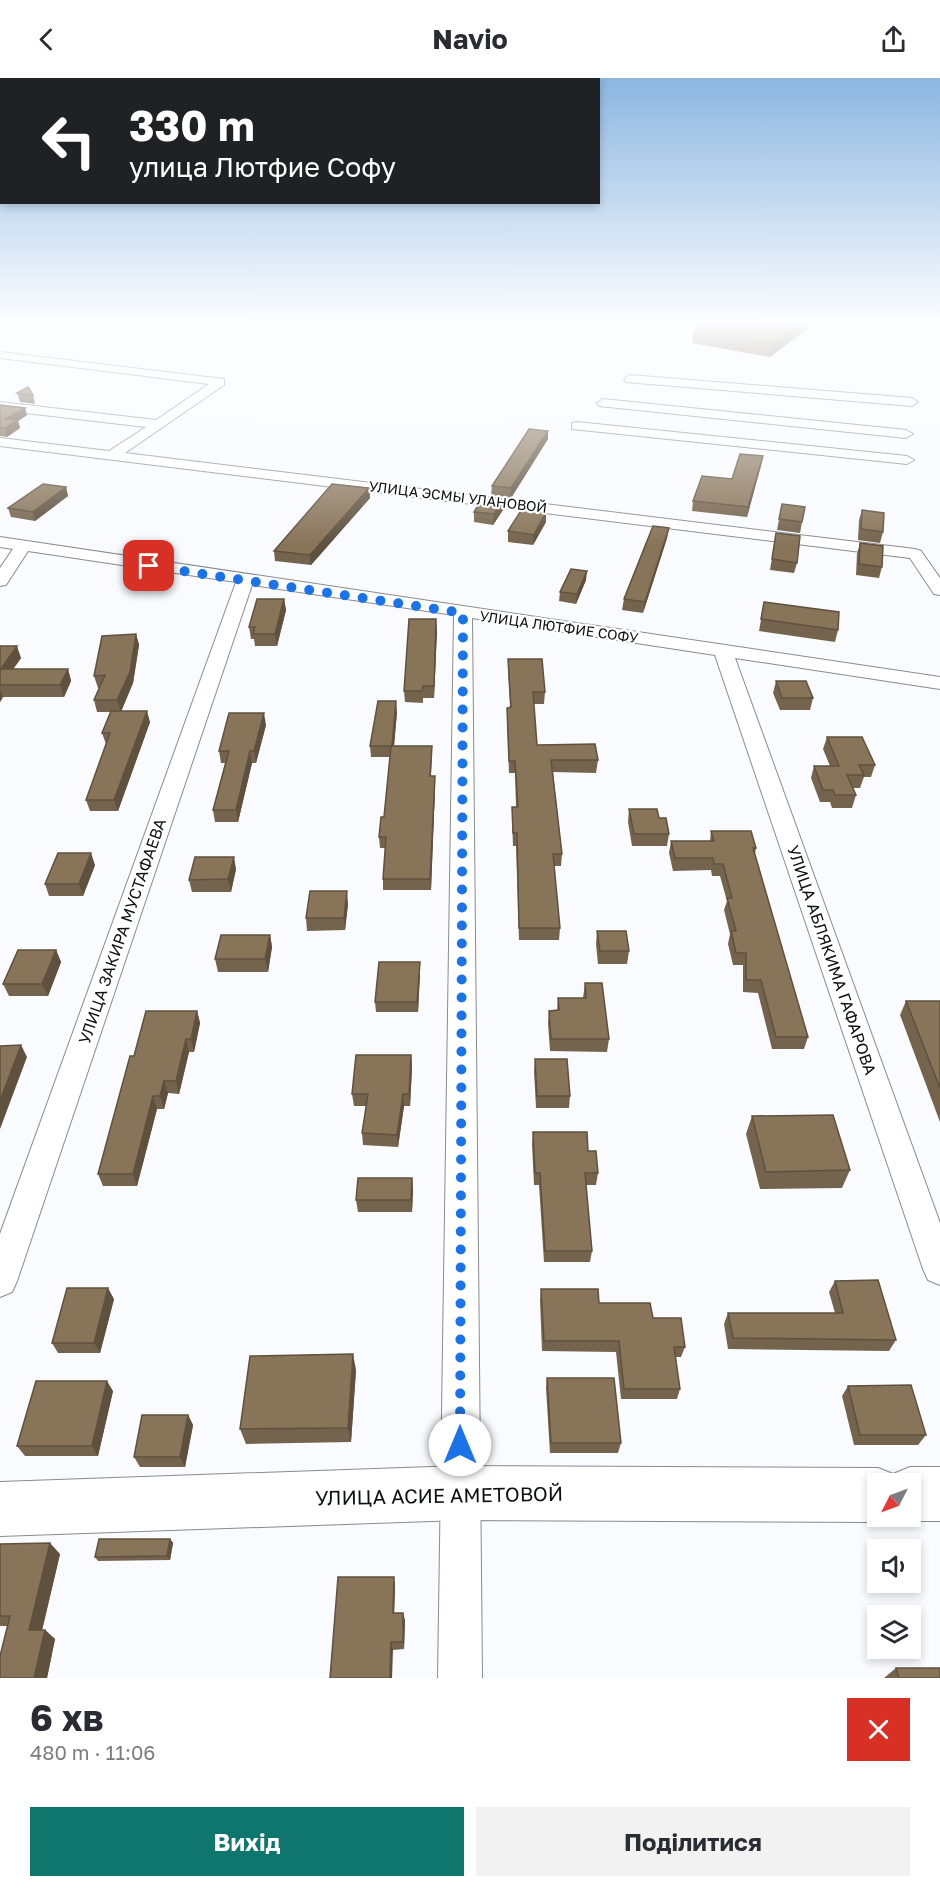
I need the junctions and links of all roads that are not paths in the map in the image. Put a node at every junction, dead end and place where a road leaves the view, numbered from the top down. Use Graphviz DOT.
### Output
graph roads {
  1 [pos="199,396"];
  2 [pos="611,396"];
  3 [pos="804,396"];
  4 [pos="912,402"];
  5 [pos="603,403"];
  6 [pos="0,406"];
  7 [pos="157,424"];
  8 [pos="906,434"];
  9 [pos="0,442"];
  10 [pos="113,455"];
  11 [pos="907,460"];
  12 [pos="0,543"];
  13 [pos="23,546"];
  14 [pos="0,581"];
  15 [pos="245,581"];
  16 [pos="940,590"];
  17 [pos="463,613"];
  18 [pos="723,650"];
  19 [pos="940,683"];
  20 [pos="940,1269"];
  21 [pos="0,1281"];
  22 [pos="460,1493"];
  23 [pos="867,1494"];
  24 [pos="921,1494"];
  25 [pos="940,1494"];
  26 [pos="0,1509"];
  27 [pos="460,1678"];
  1 -- 7 [label="street"];
  2 -- 5 [label="street"];
  3 -- 4 [label="street"];
  5 -- 8 [label="street"];
  5 -- 11 [label="street"];
  6 -- 7 [label="street"];
  7 -- 10 [label="street"];
  9 -- 10 [label="street, УЛИЦА ЭСМЫ УЛАНОВОЙ"];
  10 -- 16 [label="street, УЛИЦА ЭСМЫ УЛАНОВОЙ"];
  12 -- 13 [label="street, УЛИЦА ЛЮТФИЕ СОФУ"];
  13 -- 14 [label="street"];
  13 -- 15 [label="street, УЛИЦА ЛЮТФИЕ СОФУ"];
  15 -- 17 [label="street, УЛИЦА ЛЮТФИЕ СОФУ"];
  15 -- 21 [label="street, УЛИЦА ЗАКИРА МУСТАФАЕВА"];
  17 -- 18 [label="street, УЛИЦА ЛЮТФИЕ СОФУ"];
  17 -- 22 [label="street"];
  18 -- 19 [label="street, УЛИЦА ЛЮТФИЕ СОФУ"];
  18 -- 20 [label="street, УЛИЦА АБЛЯКИМА ГАФАРОВА"];
  22 -- 23 [label="street, УЛИЦА АСИЕ АМЕТОВОЙ"];
  22 -- 26 [label="street, УЛИЦА АСИЕ АМЕТОВОЙ"];
  22 -- 27 [label="street"];
  24 -- 25 [label="street"];
}
